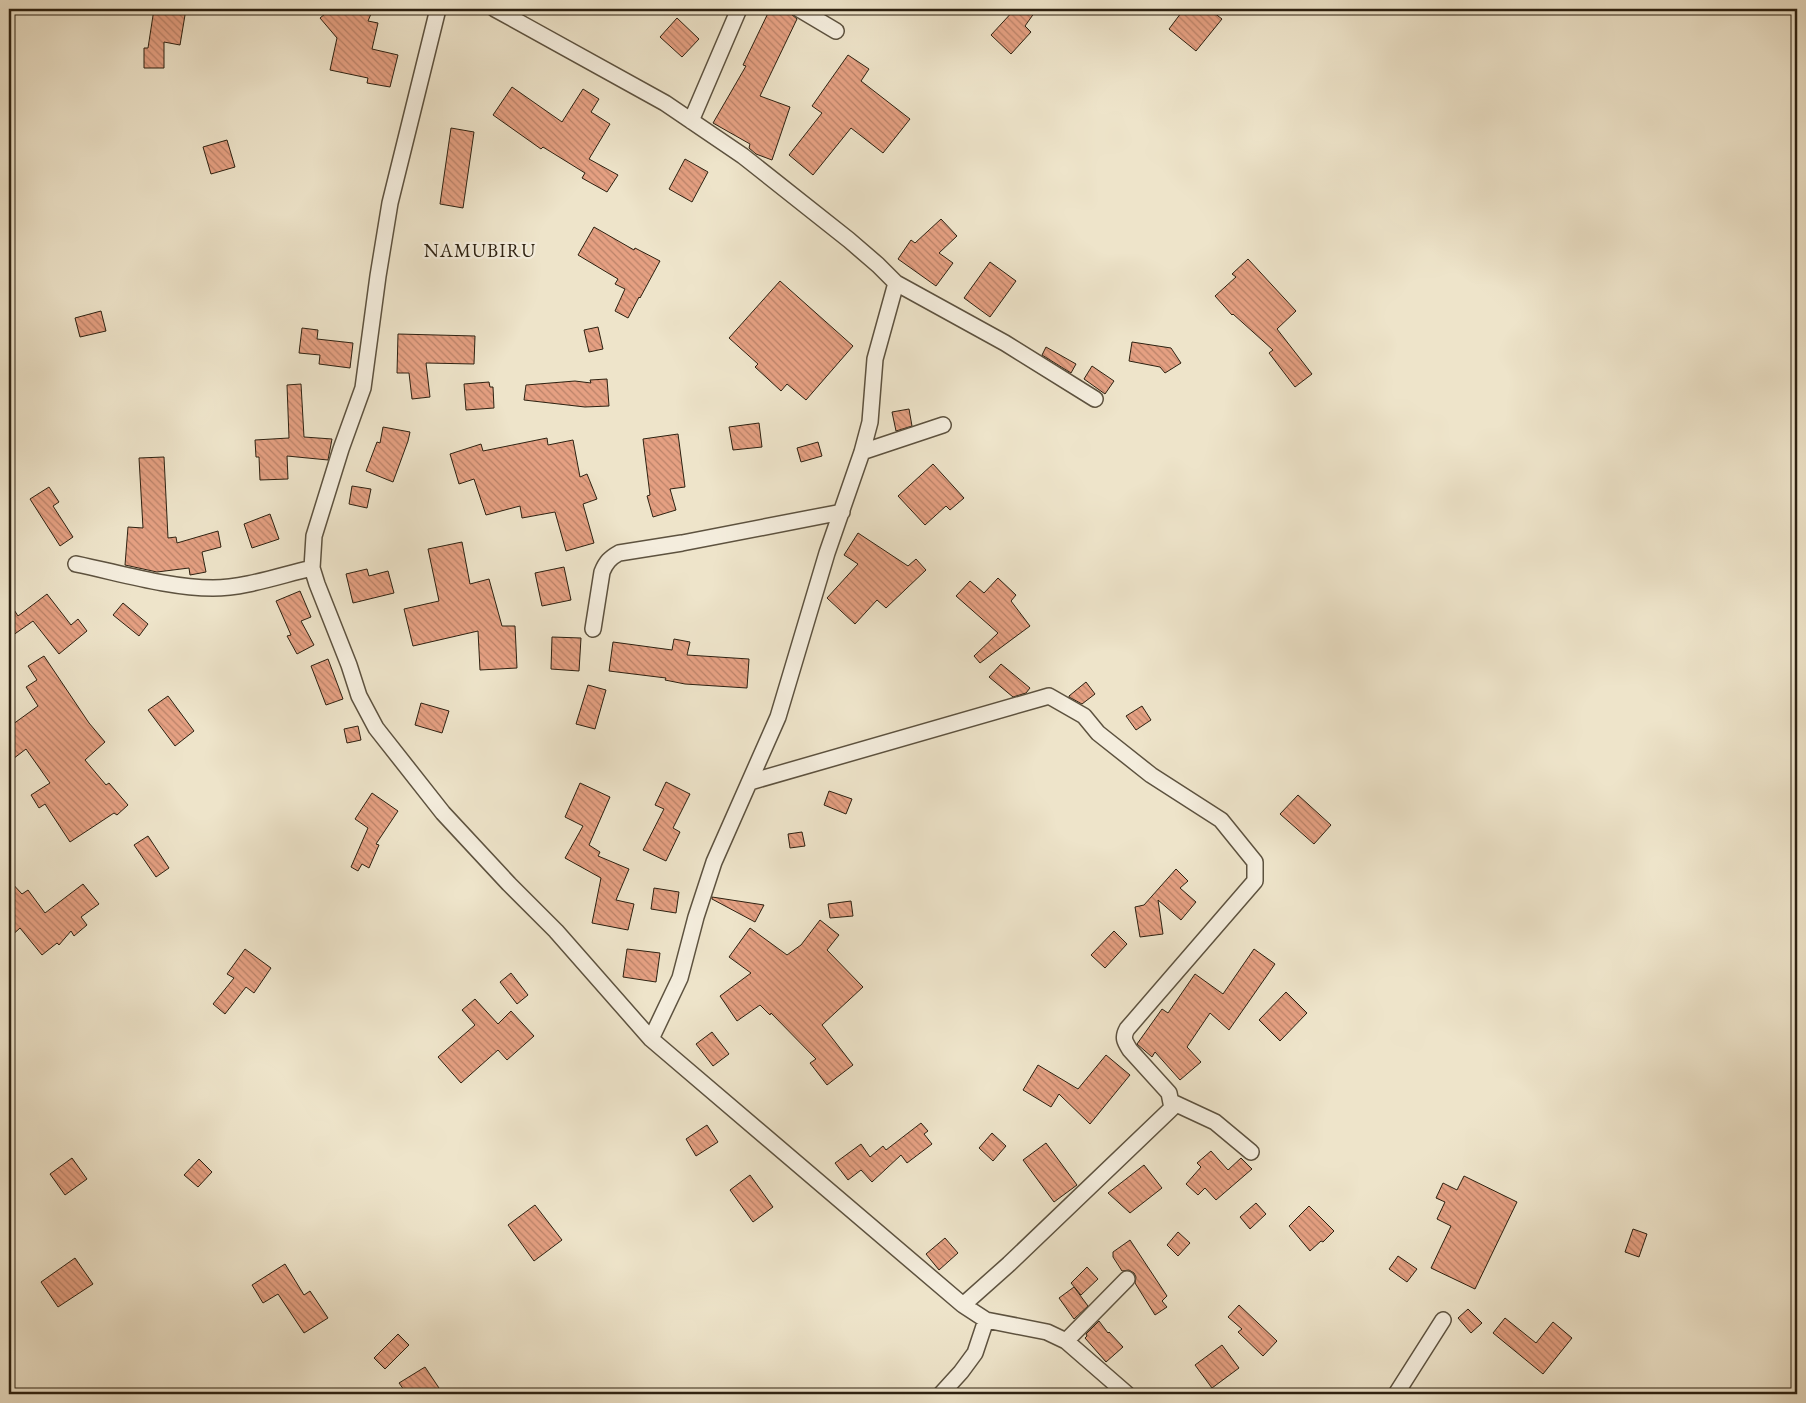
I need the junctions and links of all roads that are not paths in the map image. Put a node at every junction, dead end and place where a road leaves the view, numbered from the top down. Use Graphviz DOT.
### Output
graph roads {
  1 [pos="438,9"];
  2 [pos="495,9"];
  3 [pos="739,9"];
  4 [pos="798,9"];
  5 [pos="836,30"];
  6 [pos="691,121"];
  7 [pos="896,283"];
  8 [pos="1095,399"];
  9 [pos="943,425"];
  10 [pos="862,452"];
  11 [pos="842,512"];
  12 [pos="76,564"];
  13 [pos="312,568"];
  14 [pos="593,629"];
  15 [pos="750,782"];
  16 [pos="651,1039"];
  17 [pos="1172,1102"];
  18 [pos="1251,1152"];
  19 [pos="1127,1279"];
  20 [pos="963,1305"];
  21 [pos="986,1320"];
  22 [pos="1443,1320"];
  23 [pos="1066,1341"];
  24 [pos="941,1394"];
  25 [pos="1127,1394"];
  26 [pos="1396,1394"];
  1 -- 13 [label="street"];
  2 -- 6 [label="street"];
  3 -- 6 [label="street"];
  4 -- 5 [label="street"];
  6 -- 7 [label="street"];
  7 -- 8 [label="street"];
  7 -- 10 [label="street"];
  9 -- 10 [label="street"];
  10 -- 11 [label="street"];
  11 -- 14 [label="street"];
  11 -- 15 [label="street"];
  12 -- 13 [label="street"];
  13 -- 16 [label="street"];
  15 -- 16 [label="street"];
  15 -- 17 [label="street"];
  16 -- 20 [label="street"];
  17 -- 18 [label="street"];
  17 -- 20 [label="street"];
  19 -- 23 [label="street"];
  20 -- 21 [label="street"];
  21 -- 23 [label="street"];
  21 -- 24 [label="street"];
  22 -- 26 [label="street"];
  23 -- 25 [label="street"];
}
